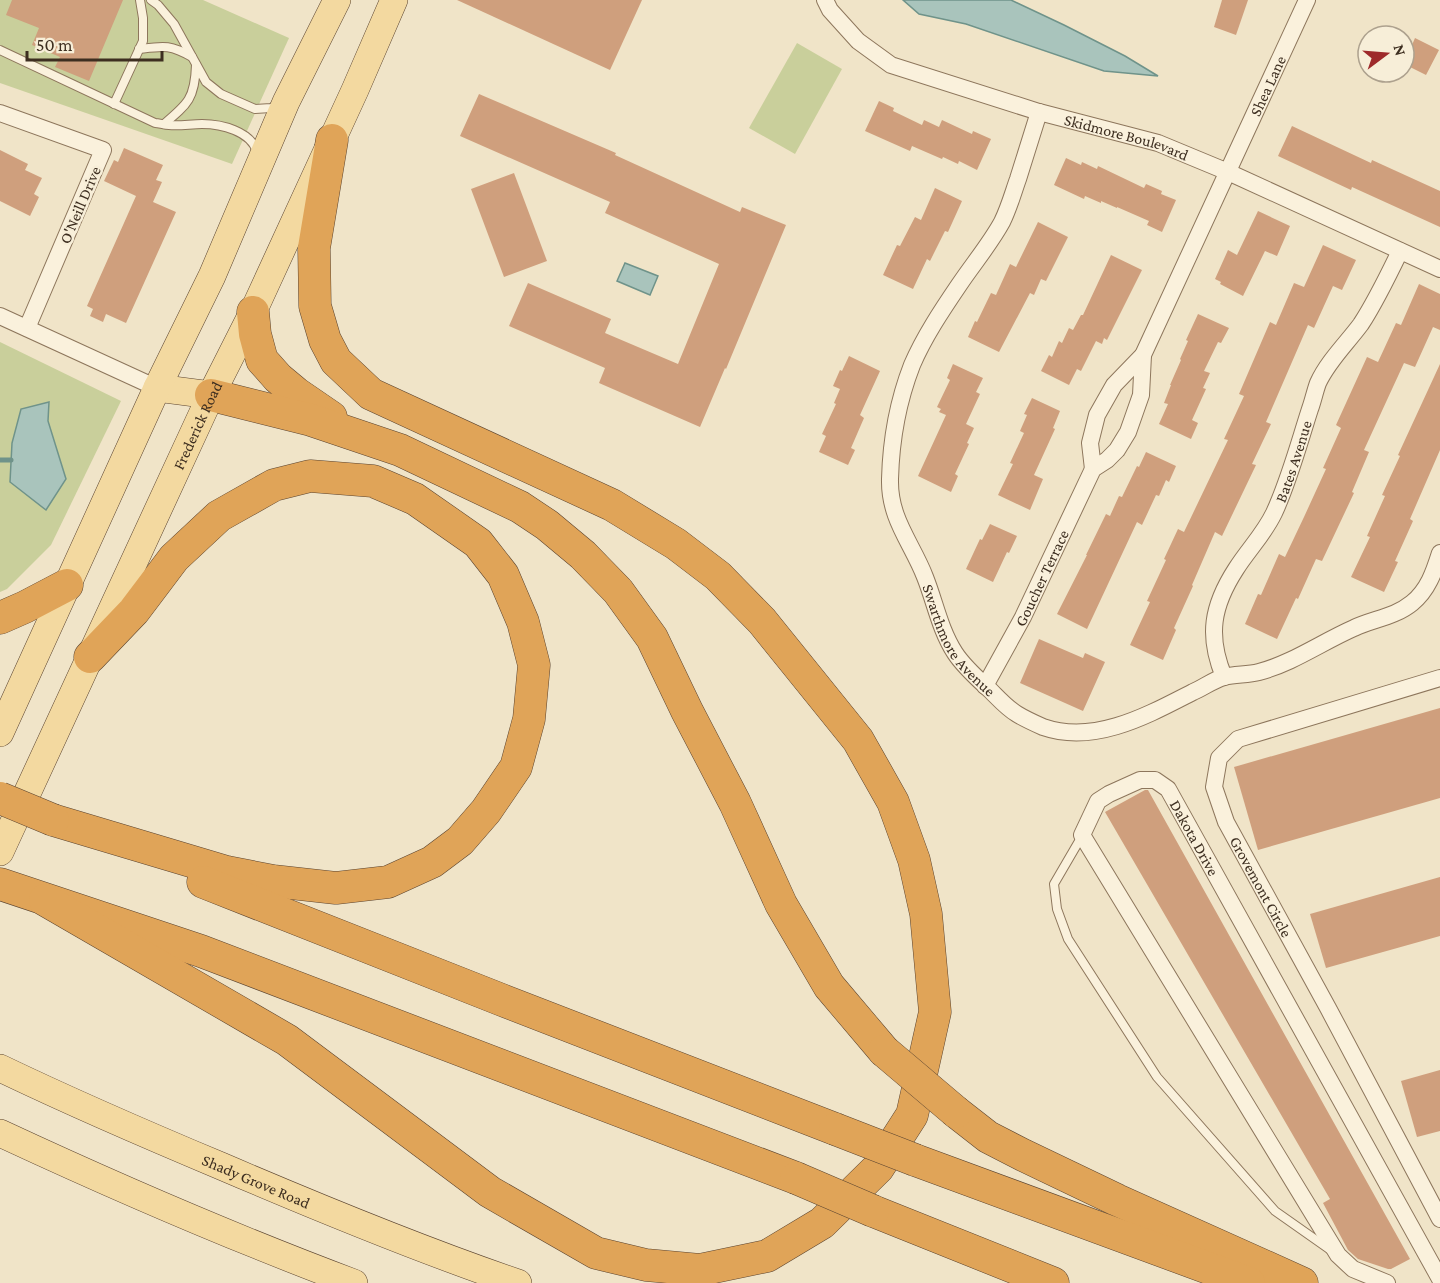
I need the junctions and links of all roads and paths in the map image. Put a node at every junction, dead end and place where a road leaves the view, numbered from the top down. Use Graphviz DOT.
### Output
graph roads {
  1 [pos="140,0"];
  2 [pos="152,0"];
  3 [pos="336,0"];
  4 [pos="394,0"];
  5 [pos="825,0"];
  6 [pos="1306,0"];
  7 [pos="139,49"];
  8 [pos="0,50"];
  9 [pos="194,61"];
  10 [pos="286,102"];
  11 [pos="114,104"];
  12 [pos="1039,112"];
  13 [pos="0,113"];
  14 [pos="164,124"];
  15 [pos="332,140"];
  16 [pos="260,163"];
  17 [pos="1228,172"];
  18 [pos="1400,251"];
  19 [pos="1440,269"];
  20 [pos="253,312"];
  21 [pos="0,316"];
  22 [pos="27,328"];
  23 [pos="1143,355"];
  24 [pos="157,388"];
  25 [pos="211,395"];
  26 [pos="359,436"];
  27 [pos="1093,469"];
  28 [pos="1440,553"];
  29 [pos="67,585"];
  30 [pos="0,618"];
  31 [pos="90,657"];
  32 [pos="1224,677"];
  33 [pos="1440,678"];
  34 [pos="985,686"];
  35 [pos="0,733"];
  36 [pos="0,798"];
  37 [pos="53,820"];
  38 [pos="1082,835"];
  39 [pos="0,852"];
  40 [pos="22,891"];
  41 [pos="0,1050"];
  42 [pos="10,1073"];
  43 [pos="0,1133"];
  44 [pos="1440,1219"];
  45 [pos="1338,1255"];
  46 [pos="1440,1279"];
  47 [pos="354,1283"];
  48 [pos="518,1283"];
  49 [pos="1053,1283"];
  50 [pos="1249,1283"];
  51 [pos="1302,1283"];
  52 [pos="1387,1283"];
  1 -- 7 [label="lane"];
  2 -- 9 [label="lane"];
  3 -- 10 [label="main road"];
  4 -- 15 [label="main road, Frederick Road"];
  5 -- 12 [label="street, Skidmore Boulevard"];
  6 -- 17 [label="street, Shea Lane"];
  7 -- 9 [label="lane"];
  7 -- 11 [label="lane"];
  8 -- 11 [label="lane"];
  9 -- 10 [label="lane"];
  9 -- 14 [label="lane"];
  10 -- 16 [label="main road"];
  11 -- 14 [label="lane"];
  12 -- 17 [label="street, Skidmore Boulevard"];
  12 -- 34 [label="street, Swarthmore Avenue"];
  13 -- 22 [label="street, O'Neill Drive"];
  14 -- 16 [label="lane"];
  15 -- 20 [label="main road, Frederick Road"];
  15 -- 40 [label="highway"];
  16 -- 24 [label="main road"];
  17 -- 18 [label="street, Skidmore Boulevard"];
  17 -- 23 [label="street, Goucher Terrace"];
  18 -- 19 [label="street, Skidmore Boulevard"];
  18 -- 32 [label="street, Bates Avenue"];
  20 -- 25 [label="main road, Frederick Road"];
  20 -- 26 [label="highway"];
  21 -- 22 [label="street"];
  22 -- 24 [label="street"];
  23 -- 27 [label="street, Goucher Terrace"];
  23 -- 27 [label="street, Goucher Terrace"];
  24 -- 25 [label="main road"];
  24 -- 29 [label="main road"];
  25 -- 26 [label="highway"];
  25 -- 31 [label="main road, Frederick Road"];
  26 -- 51 [label="highway, bridge"];
  27 -- 34 [label="street, Goucher Terrace"];
  28 -- 32 [label="street, Swarthmore Avenue"];
  29 -- 30 [label="highway"];
  29 -- 35 [label="main road"];
  31 -- 37 [label="highway"];
  31 -- 39 [label="main road, Frederick Road"];
  32 -- 34 [label="street, Swarthmore Avenue"];
  33 -- 44 [label="street, Grovemont Circle"];
  36 -- 37 [label="highway, bridge"];
  37 -- 50 [label="highway, bridge"];
  38 -- 45 [label="street"];
  38 -- 45 [label="lane"];
  38 -- 46 [label="street, Dakota Drive"];
  40 -- 49 [label="highway, bridge"];
  41 -- 42 [label="main road"];
  42 -- 48 [label="main road, Shady Grove Road"];
  43 -- 47 [label="main road"];
  45 -- 52 [label="street"];
}
